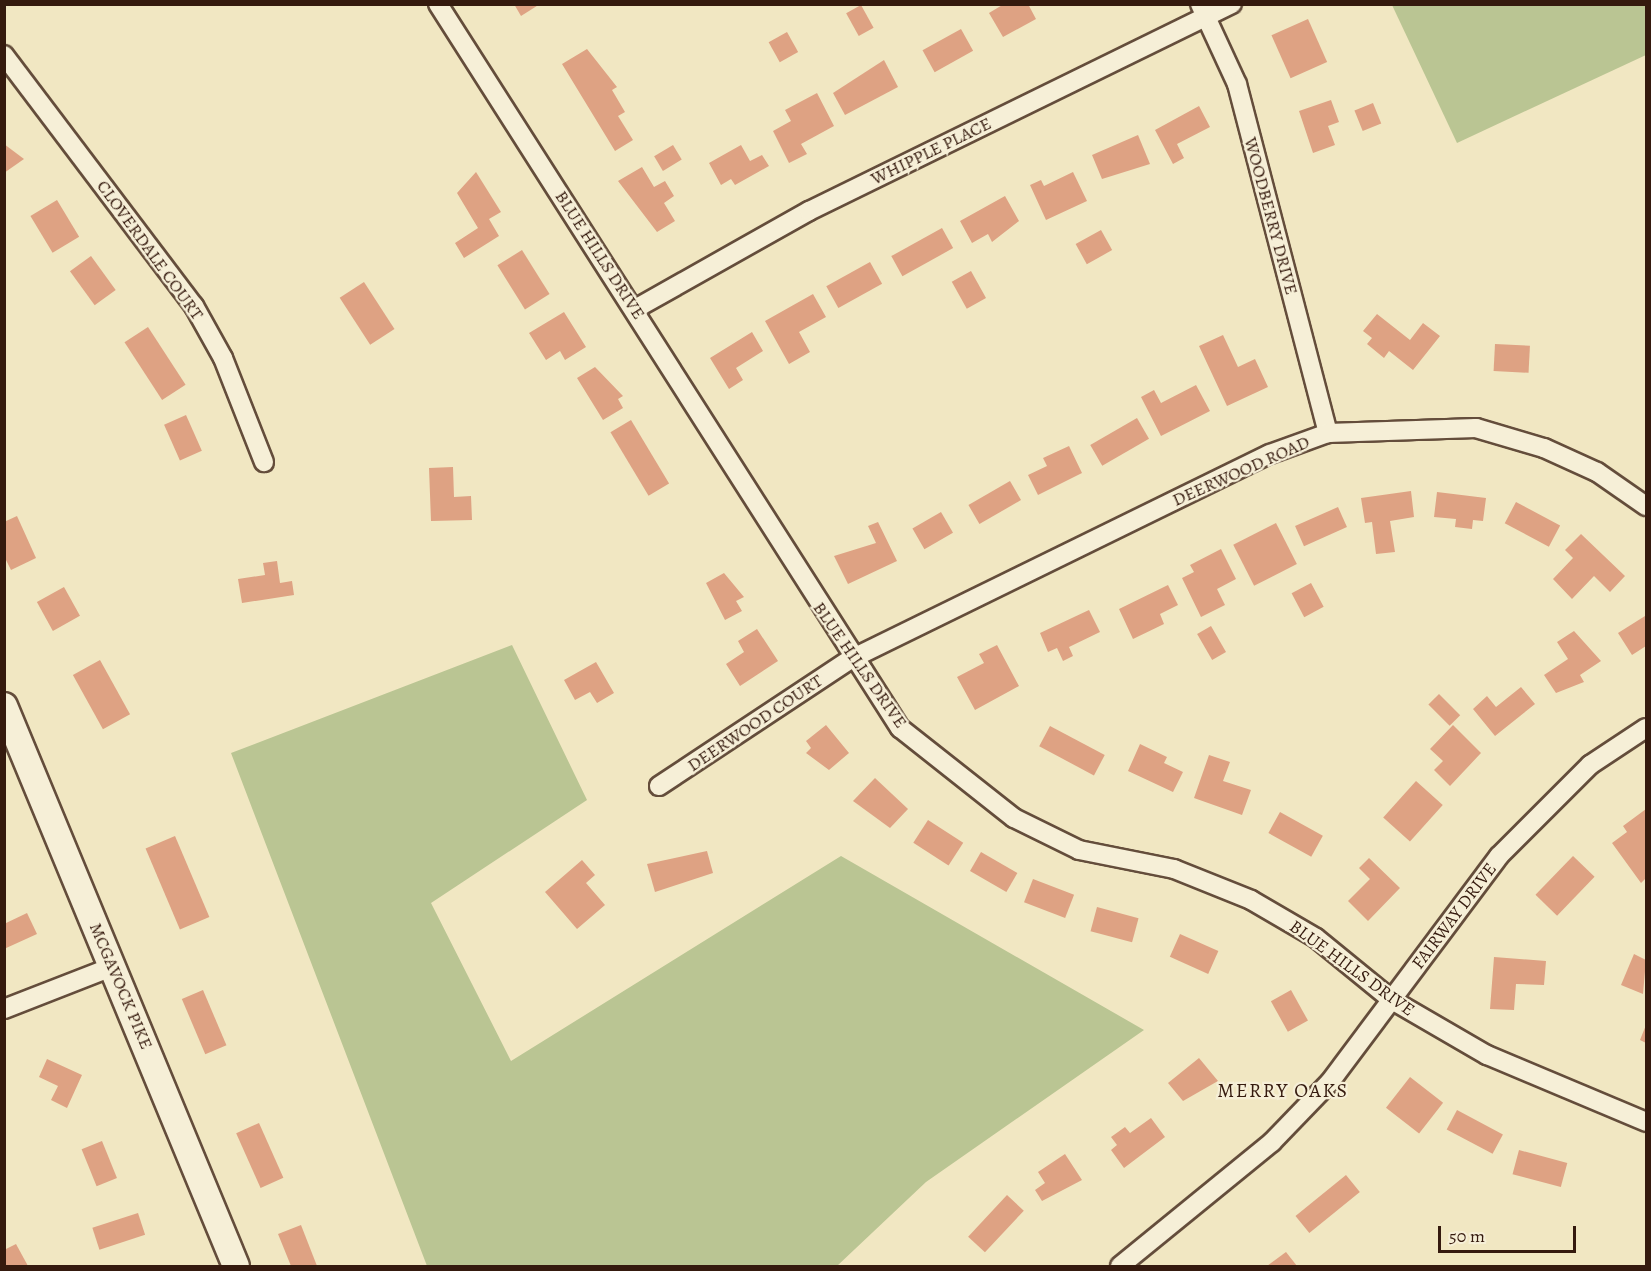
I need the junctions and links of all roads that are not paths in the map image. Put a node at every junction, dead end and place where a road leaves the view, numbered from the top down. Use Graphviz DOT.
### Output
graph roads {
  1 [pos="438,4"];
  2 [pos="1232,4"];
  3 [pos="1203,11"];
  4 [pos="4,56"];
  5 [pos="635,309"];
  6 [pos="1328,433"];
  7 [pos="264,462"];
  8 [pos="1647,506"];
  9 [pos="851,659"];
  10 [pos="4,706"];
  11 [pos="1647,729"];
  12 [pos="659,786"];
  13 [pos="112,967"];
  14 [pos="1392,1000"];
  15 [pos="4,1008"];
  16 [pos="1647,1122"];
  17 [pos="236,1266"];
  18 [pos="1120,1266"];
  1 -- 5 [label="street, BLUE HILLS DRIVE"];
  2 -- 3 [label="street, WHIPPLE PLACE"];
  3 -- 5 [label="street, WHIPPLE PLACE"];
  3 -- 6 [label="street, WOODBERRY DRIVE"];
  4 -- 7 [label="street, CLOVERDALE COURT"];
  5 -- 9 [label="street, BLUE HILLS DRIVE"];
  6 -- 8 [label="street, DEERWOOD ROAD"];
  6 -- 9 [label="street, DEERWOOD ROAD"];
  9 -- 12 [label="street, DEERWOOD COURT"];
  9 -- 14 [label="street, BLUE HILLS DRIVE"];
  10 -- 13 [label="main road, MCGAVOCK PIKE"];
  11 -- 14 [label="street, FAIRWAY DRIVE"];
  13 -- 15 [label="street"];
  13 -- 17 [label="main road, MCGAVOCK PIKE"];
  14 -- 16 [label="street, BLUE HILLS DRIVE"];
  14 -- 18 [label="street, FAIRWAY DRIVE"];
}
